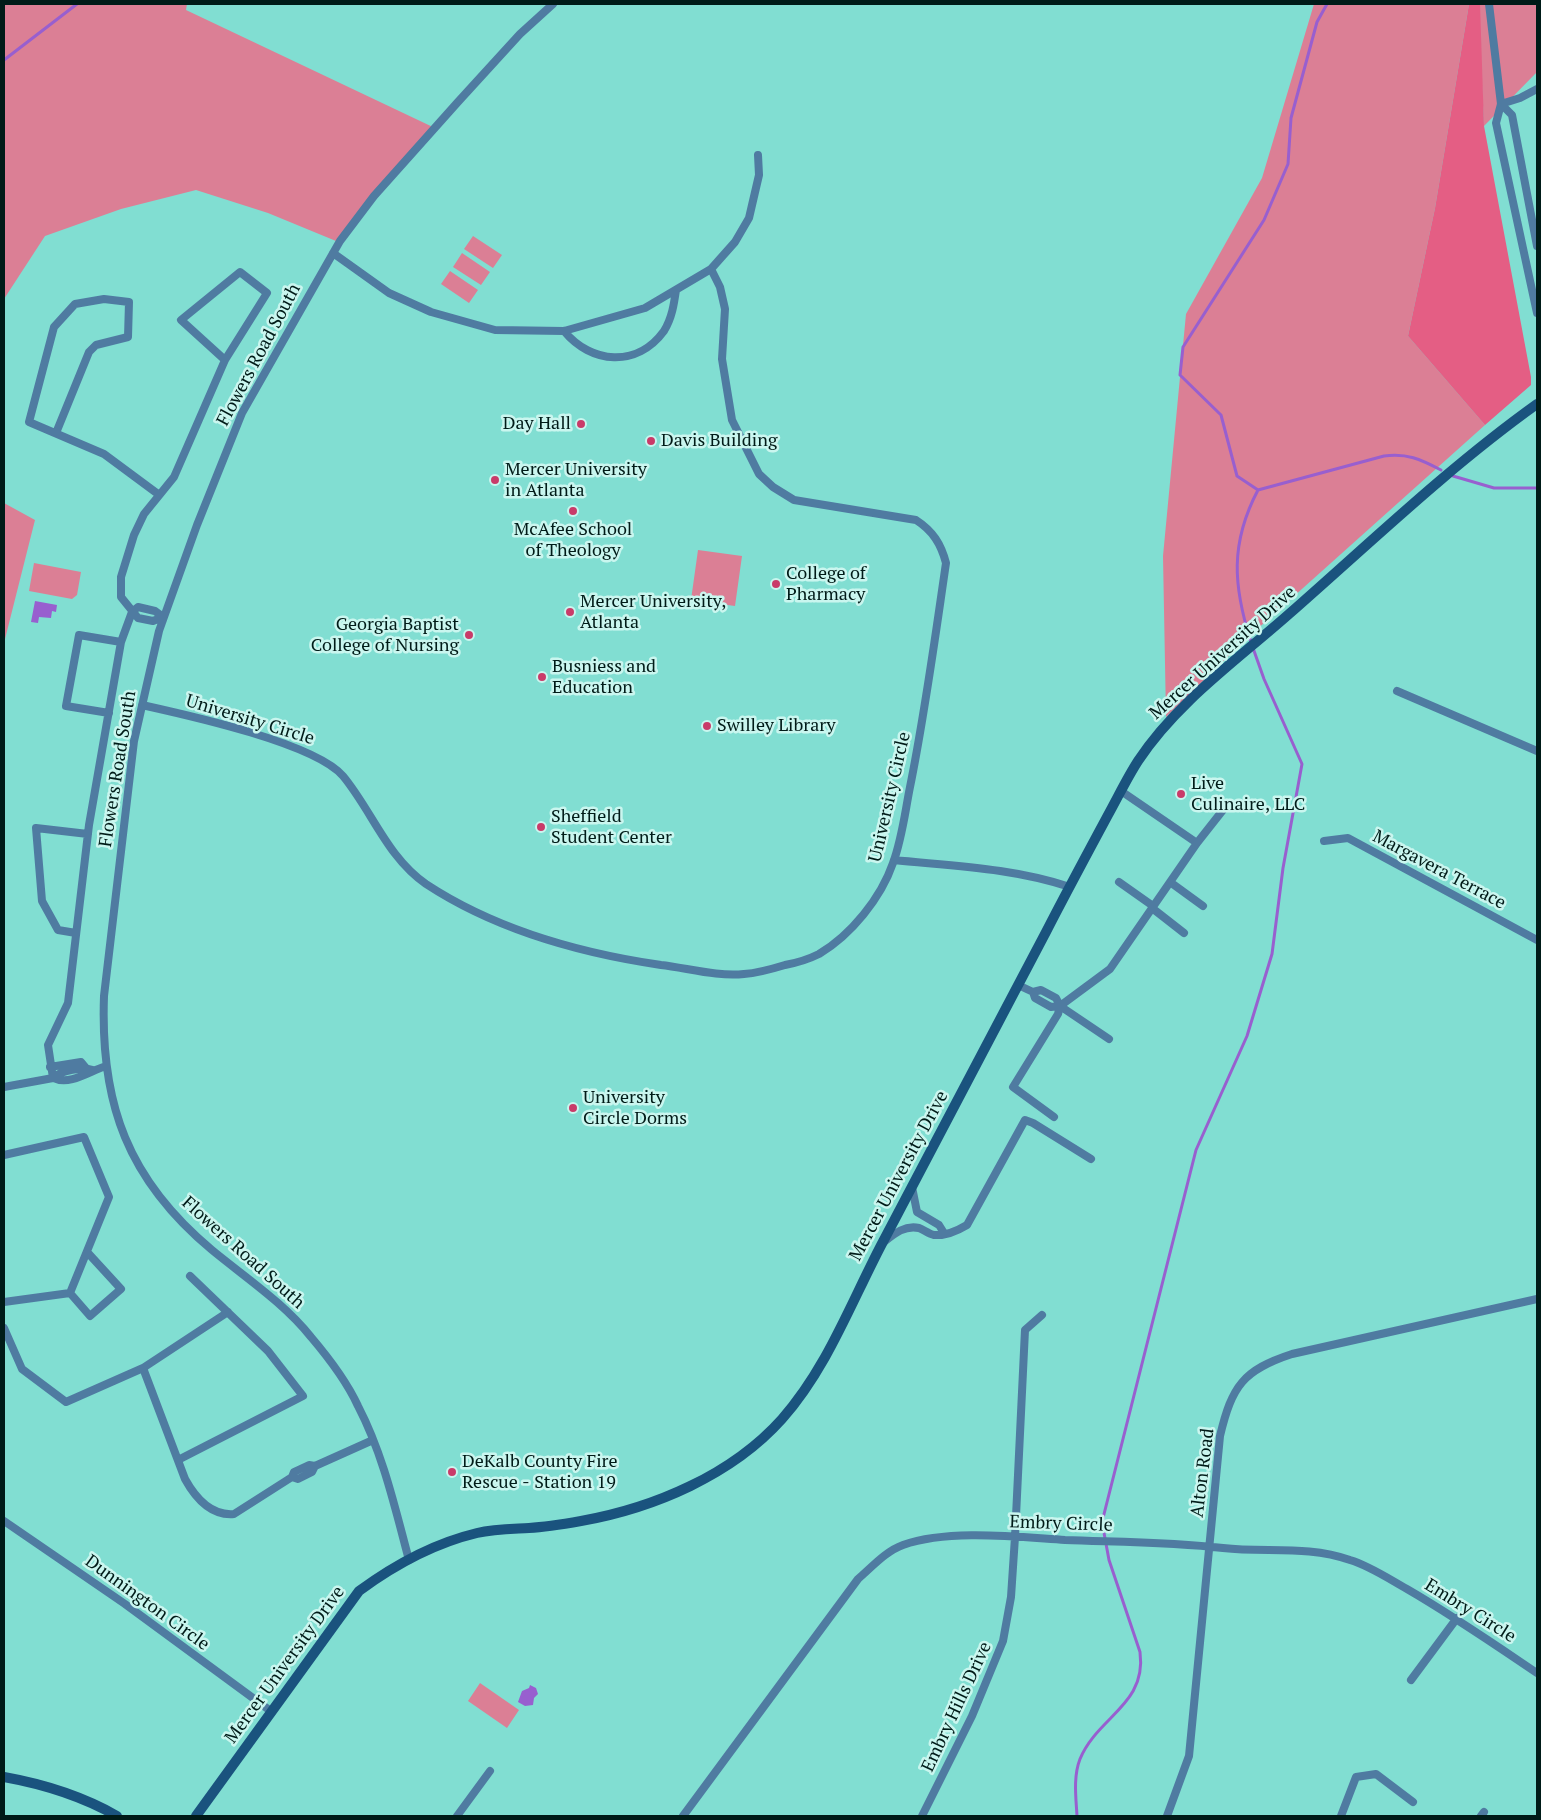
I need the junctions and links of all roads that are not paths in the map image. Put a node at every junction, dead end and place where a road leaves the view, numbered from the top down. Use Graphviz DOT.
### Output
graph roads {
  1 [pos="553,4"];
  2 [pos="1488,4"];
  3 [pos="1537,89"];
  4 [pos="1501,104"];
  5 [pos="758,155"];
  6 [pos="1537,246"];
  7 [pos="333,253"];
  8 [pos="711,269"];
  9 [pos="676,290"];
  10 [pos="1537,313"];
  11 [pos="564,331"];
  12 [pos="224,360"];
  13 [pos="1537,404"];
  14 [pos="56,433"];
  15 [pos="158,494"];
  16 [pos="132,612"];
  17 [pos="164,617"];
  18 [pos="121,642"];
  19 [pos="1397,691"];
  20 [pos="142,705"];
  21 [pos="109,713"];
  22 [pos="1537,751"];
  23 [pos="1121,791"];
  24 [pos="1223,810"];
  25 [pos="88,834"];
  26 [pos="1324,841"];
  27 [pos="1197,843"];
  28 [pos="894,860"];
  29 [pos="1119,882"];
  30 [pos="1170,882"];
  31 [pos="1070,887"];
  32 [pos="1204,906"];
  33 [pos="1153,907"];
  34 [pos="1184,932"];
  35 [pos="76,933"];
  36 [pos="1537,940"];
  37 [pos="1018,985"];
  38 [pos="1060,1006"];
  39 [pos="1108,1039"];
  40 [pos="106,1066"];
  41 [pos="50,1067"];
  42 [pos="90,1069"];
  43 [pos="52,1078"];
  44 [pos="4,1087"];
  45 [pos="1054,1117"];
  46 [pos="4,1155"];
  47 [pos="1090,1159"];
  48 [pos="912,1186"];
  49 [pos="923,1216"];
  50 [pos="916,1228"];
  51 [pos="944,1233"];
  52 [pos="882,1244"];
  53 [pos="88,1253"];
  54 [pos="190,1276"];
  55 [pos="70,1293"];
  56 [pos="1537,1299"];
  57 [pos="4,1302"];
  58 [pos="228,1312"];
  59 [pos="1042,1315"];
  60 [pos="4,1328"];
  61 [pos="143,1368"];
  62 [pos="373,1440"];
  63 [pos="178,1460"];
  64 [pos="4,1520"];
  65 [pos="1015,1537"];
  66 [pos="1210,1546"];
  67 [pos="409,1560"];
  68 [pos="1458,1618"];
  69 [pos="1537,1673"];
  70 [pos="1411,1680"];
  71 [pos="272,1712"];
  72 [pos="490,1771"];
  73 [pos="4,1777"];
  74 [pos="1413,1802"];
  75 [pos="117,1816"];
  76 [pos="196,1816"];
  77 [pos="457,1816"];
  78 [pos="683,1816"];
  79 [pos="922,1816"];
  80 [pos="1167,1816"];
  81 [pos="1341,1816"];
  1 -- 7 [label="street, Flowers Road South"];
  2 -- 4 [label="street"];
  3 -- 4 [label="street"];
  4 -- 6 [label="street"];
  4 -- 10 [label="street"];
  5 -- 8 [label="street"];
  7 -- 11 [label="street"];
  7 -- 17 [label="street, Flowers Road South"];
  8 -- 9 [label="street"];
  8 -- 28 [label="street, University Circle"];
  9 -- 11 [label="street"];
  9 -- 11 [label="street"];
  12 -- 12 [label="street"];
  12 -- 15 [label="street"];
  13 -- 23 [label="street, Mercer University Drive"];
  14 -- 14 [label="street"];
  14 -- 15 [label="street"];
  15 -- 16 [label="street"];
  16 -- 17 [label="street"];
  16 -- 18 [label="street"];
  17 -- 20 [label="street, Flowers Road South"];
  18 -- 21 [label="street"];
  18 -- 21 [label="street"];
  19 -- 22 [label="street"];
  20 -- 28 [label="street, University Circle"];
  20 -- 40 [label="street, Flowers Road South"];
  21 -- 25 [label="street"];
  23 -- 27 [label="street"];
  23 -- 31 [label="street, Mercer University Drive"];
  24 -- 27 [label="street"];
  25 -- 35 [label="street"];
  25 -- 35 [label="street"];
  26 -- 36 [label="street, Margavera Terrace"];
  27 -- 30 [label="street"];
  28 -- 31 [label="street"];
  29 -- 33 [label="street"];
  30 -- 32 [label="street"];
  30 -- 33 [label="street"];
  31 -- 37 [label="street, Mercer University Drive"];
  33 -- 34 [label="street"];
  33 -- 38 [label="street"];
  35 -- 41 [label="street"];
  37 -- 38 [label="street"];
  37 -- 48 [label="street, Mercer University Drive"];
  38 -- 39 [label="street"];
  38 -- 45 [label="street"];
  40 -- 42 [label="street"];
  40 -- 62 [label="street, Flowers Road South"];
  41 -- 42 [label="street"];
  41 -- 43 [label="street"];
  42 -- 43 [label="street"];
  43 -- 44 [label="street"];
  46 -- 53 [label="street"];
  47 -- 51 [label="street"];
  48 -- 49 [label="street"];
  48 -- 52 [label="street, Mercer University Drive"];
  49 -- 50 [label="street"];
  49 -- 51 [label="street"];
  50 -- 51 [label="street"];
  50 -- 52 [label="street"];
  52 -- 67 [label="street, Mercer University Drive"];
  53 -- 55 [label="street"];
  53 -- 55 [label="street"];
  54 -- 58 [label="street"];
  55 -- 57 [label="street"];
  56 -- 66 [label="street, Alton Road"];
  58 -- 61 [label="street"];
  58 -- 63 [label="street"];
  59 -- 65 [label="street, Embry Hills Drive"];
  60 -- 61 [label="street"];
  61 -- 63 [label="street"];
  62 -- 63 [label="street"];
  62 -- 67 [label="street, Flowers Road South"];
  64 -- 71 [label="street, Dunnington Circle"];
  65 -- 66 [label="street, Embry Circle"];
  65 -- 78 [label="street, Embry Circle"];
  65 -- 79 [label="street, Embry Hills Drive"];
  66 -- 68 [label="street, Embry Circle"];
  66 -- 80 [label="street, Alton Road"];
  67 -- 71 [label="street, Mercer University Drive"];
  68 -- 69 [label="street, Embry Circle"];
  68 -- 70 [label="street"];
  71 -- 76 [label="street, Mercer University Drive"];
  72 -- 77 [label="street"];
  73 -- 75 [label="street"];
  74 -- 81 [label="street"];
}
